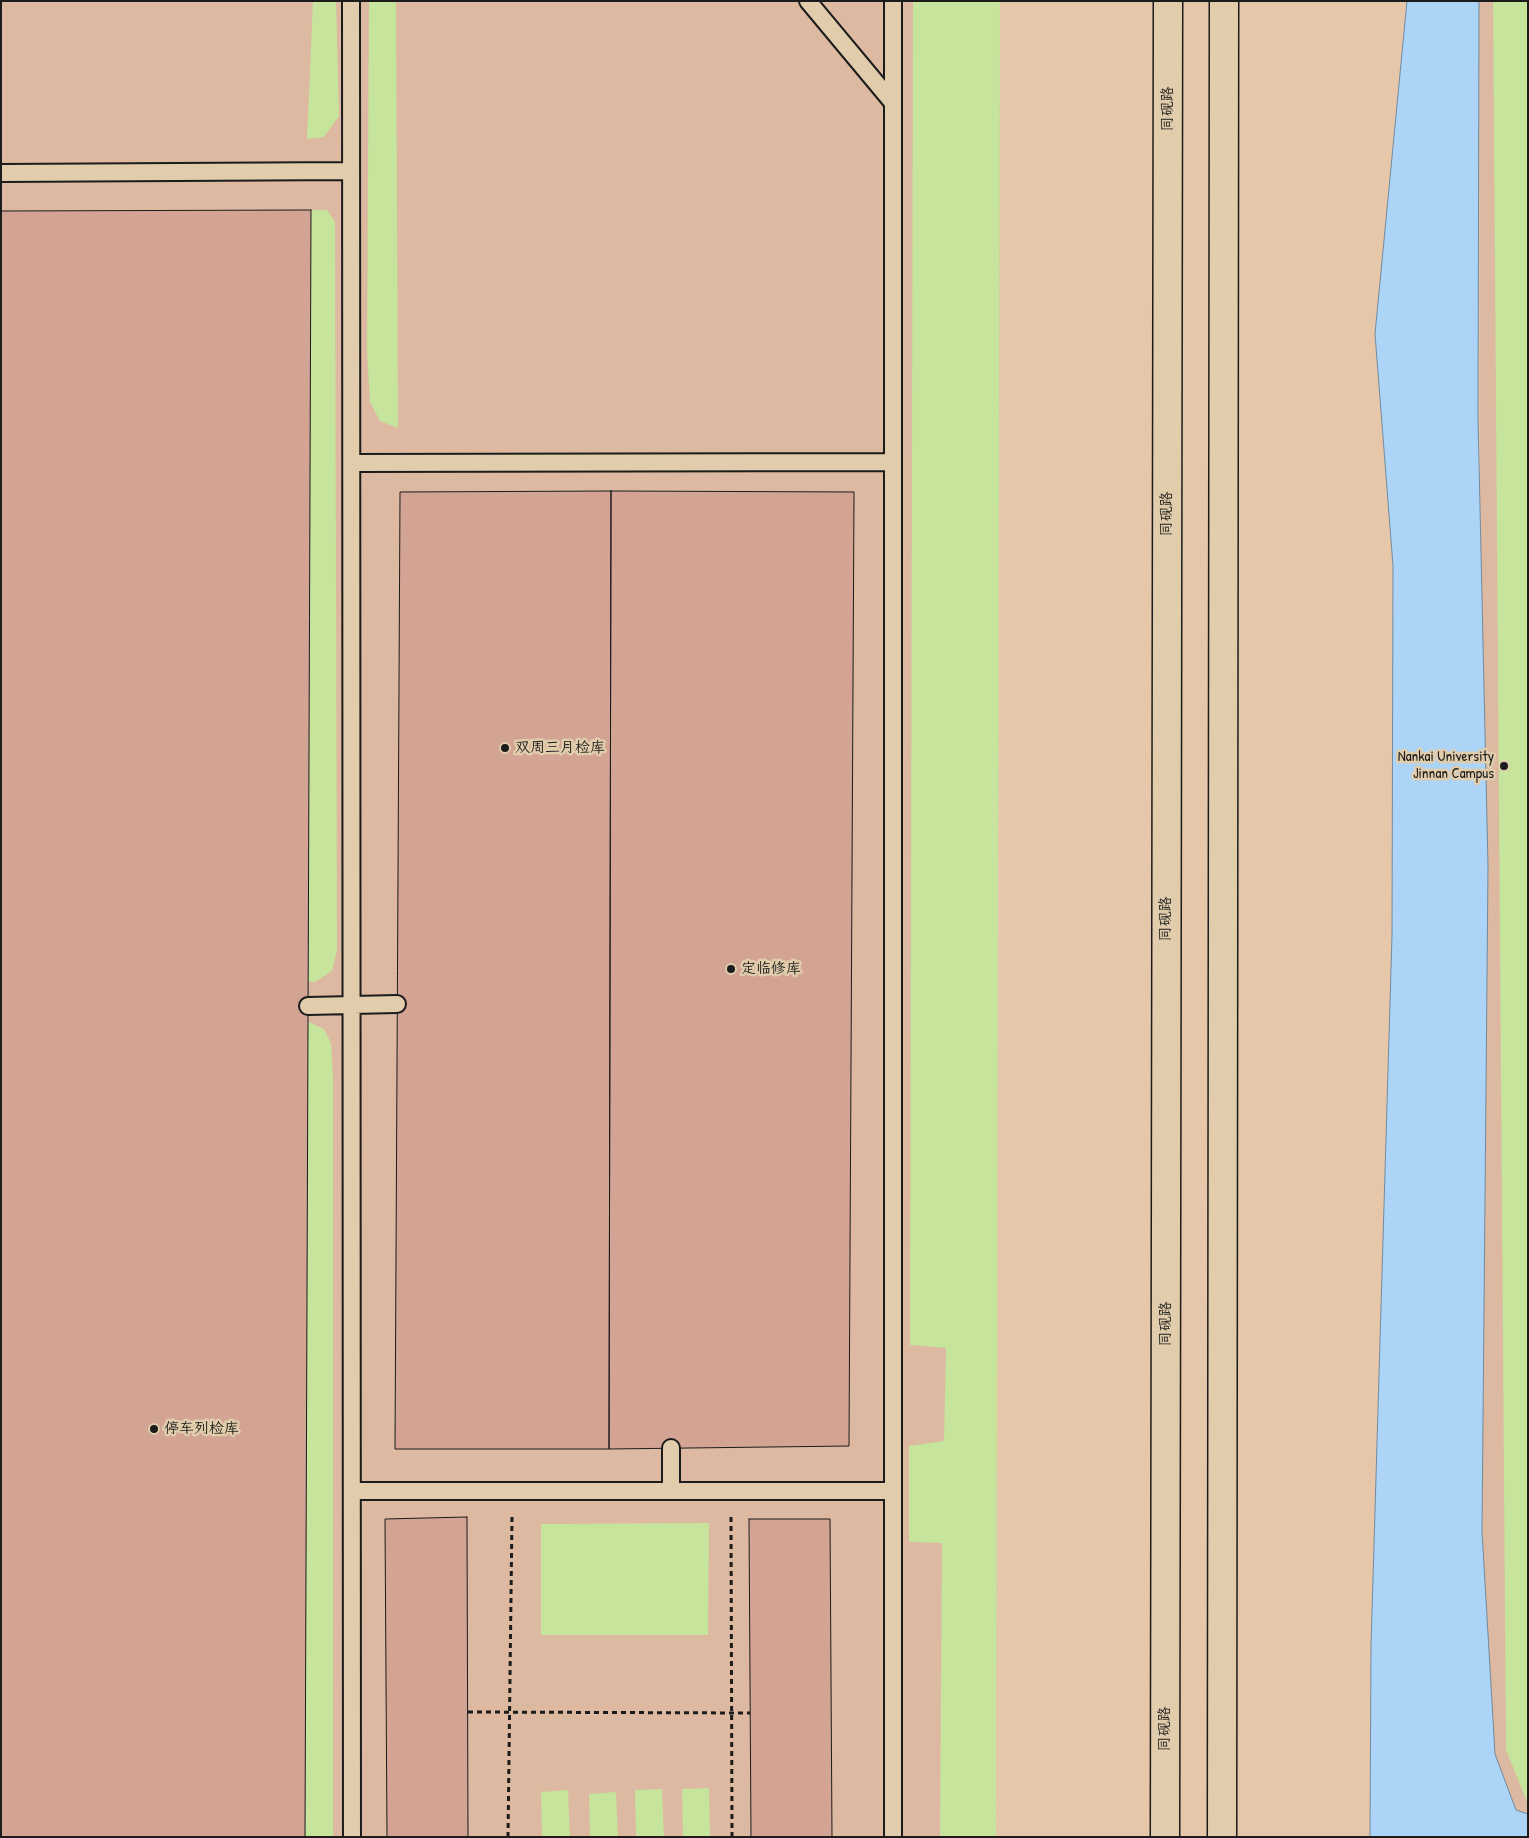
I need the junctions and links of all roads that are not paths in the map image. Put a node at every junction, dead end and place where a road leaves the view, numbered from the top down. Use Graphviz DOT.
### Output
graph roads {
  1 [pos="351,1"];
  2 [pos="808,1"];
  3 [pos="893,1"];
  4 [pos="1168,1"];
  5 [pos="1224,1"];
  6 [pos="893,103"];
  7 [pos="351,172"];
  8 [pos="1,173"];
  9 [pos="893,462"];
  10 [pos="352,463"];
  11 [pos="398,1004"];
  12 [pos="352,1005"];
  13 [pos="308,1006"];
  14 [pos="671,1448"];
  15 [pos="352,1491"];
  16 [pos="671,1491"];
  17 [pos="893,1491"];
  18 [pos="352,1837"];
  19 [pos="893,1837"];
  20 [pos="1164,1837"];
  21 [pos="1222,1837"];
  1 -- 7 [label="lane"];
  2 -- 6 [label="lane"];
  3 -- 6 [label="lane"];
  4 -- 20 [label="main road, 同砚路"];
  5 -- 21 [label="main road"];
  6 -- 9 [label="lane"];
  7 -- 8 [label="lane"];
  7 -- 10 [label="lane"];
  9 -- 10 [label="lane"];
  9 -- 17 [label="lane"];
  10 -- 12 [label="lane"];
  11 -- 12 [label="lane"];
  12 -- 13 [label="lane"];
  12 -- 15 [label="lane"];
  14 -- 16 [label="lane"];
  15 -- 16 [label="lane"];
  15 -- 18 [label="lane"];
  16 -- 17 [label="lane"];
  17 -- 19 [label="lane"];
}
